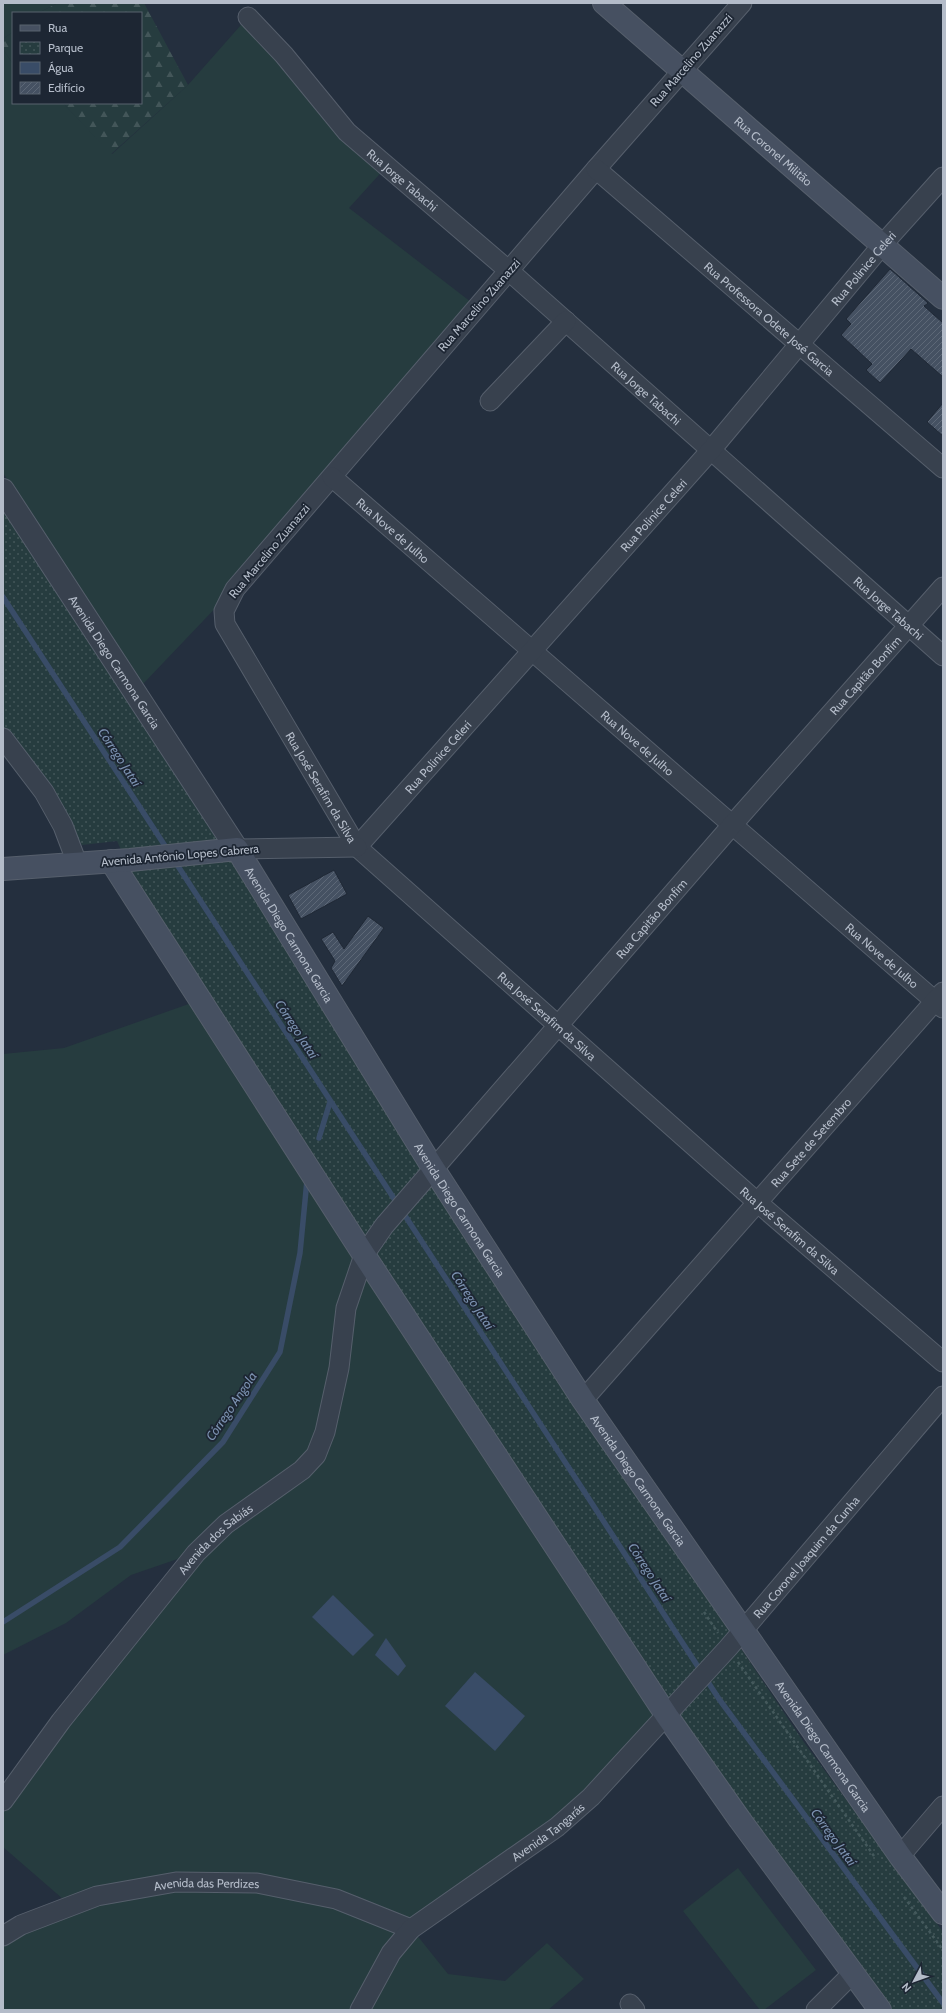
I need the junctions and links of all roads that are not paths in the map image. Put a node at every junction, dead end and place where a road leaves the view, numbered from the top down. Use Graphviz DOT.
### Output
graph roads {
  1 [pos="604,3"];
  2 [pos="742,3"];
  3 [pos="248,17"];
  4 [pos="681,71"];
  5 [pos="596,169"];
  6 [pos="943,178"];
  7 [pos="883,244"];
  8 [pos="508,270"];
  9 [pos="943,298"];
  10 [pos="566,322"];
  11 [pos="799,345"];
  12 [pos="490,401"];
  13 [pos="711,450"];
  14 [pos="943,468"];
  15 [pos="332,477"];
  16 [pos="3,490"];
  17 [pos="943,587"];
  18 [pos="224,611"];
  19 [pos="908,626"];
  20 [pos="532,653"];
  21 [pos="943,656"];
  22 [pos="3,738"];
  23 [pos="733,824"];
  24 [pos="357,848"];
  25 [pos="229,850"];
  26 [pos="120,860"];
  27 [pos="77,863"];
  28 [pos="3,869"];
  29 [pos="940,1001"];
  30 [pos="559,1026"];
  31 [pos="433,1168"];
  32 [pos="757,1202"];
  33 [pos="364,1255"];
  34 [pos="943,1362"];
  35 [pos="943,1396"];
  36 [pos="583,1400"];
  37 [pos="743,1630"];
  38 [pos="667,1716"];
  39 [pos="3,1801"];
  40 [pos="943,1806"];
  41 [pos="900,1856"];
  42 [pos="943,1913"];
  43 [pos="411,1929"];
  44 [pos="3,1936"];
  45 [pos="853,1973"];
  46 [pos="360,2010"];
  47 [pos="816,2010"];
  48 [pos="880,2010"];
  1 -- 4 [label="main road, Rua Coronel Militão"];
  2 -- 4 [label="street, Rua Marcelino Zuanazzi"];
  3 -- 8 [label="street, Rua Jorge Tabachi"];
  4 -- 5 [label="street, Rua Marcelino Zuanazzi"];
  4 -- 7 [label="main road, Rua Coronel Militão"];
  5 -- 8 [label="street, Rua Marcelino Zuanazzi"];
  5 -- 11 [label="street, Rua Professora Odete José Garcia"];
  6 -- 7 [label="street, Rua Polinice Celeri"];
  7 -- 9 [label="main road, Rua Coronel Militão"];
  7 -- 11 [label="street, Rua Polinice Celeri"];
  8 -- 10 [label="street, Rua Jorge Tabachi"];
  8 -- 15 [label="street, Rua Marcelino Zuanazzi"];
  10 -- 12 [label="street"];
  10 -- 13 [label="street, Rua Jorge Tabachi"];
  11 -- 13 [label="street, Rua Polinice Celeri"];
  11 -- 14 [label="street, Rua Professora Odete José Garcia"];
  13 -- 19 [label="street, Rua Jorge Tabachi"];
  13 -- 20 [label="street, Rua Polinice Celeri"];
  15 -- 18 [label="street, Rua Marcelino Zuanazzi"];
  15 -- 20 [label="street, Rua Nove de Julho"];
  16 -- 25 [label="street, Avenida Diego Carmona Garcia"];
  17 -- 19 [label="street, Rua Capitão Bonfim"];
  18 -- 24 [label="street, Rua José Serafim da Silva"];
  19 -- 21 [label="street, Rua Jorge Tabachi"];
  19 -- 23 [label="street, Rua Capitão Bonfim"];
  20 -- 23 [label="street, Rua Nove de Julho"];
  20 -- 24 [label="street, Rua Polinice Celeri"];
  22 -- 27 [label="street"];
  23 -- 29 [label="street, Rua Nove de Julho"];
  23 -- 30 [label="street, Rua Capitão Bonfim"];
  24 -- 25 [label="street, Avenida Antônio Lopes Cabrera"];
  24 -- 30 [label="street, Rua José Serafim da Silva"];
  25 -- 26 [label="main road, Avenida Antônio Lopes Cabrera"];
  25 -- 31 [label="main road, Avenida Diego Carmona Garcia"];
  26 -- 27 [label="main road, Avenida Antônio Lopes Cabrera"];
  26 -- 33 [label="main road"];
  27 -- 28 [label="main road, Avenida Antônio Lopes Cabrera"];
  29 -- 32 [label="street, Rua Sete de Setembro"];
  30 -- 31 [label="street, Rua Capitão Bonfim"];
  30 -- 32 [label="street, Rua José Serafim da Silva"];
  31 -- 33 [label="street, Rua Capitão Bonfim"];
  31 -- 36 [label="main road, Avenida Diego Carmona Garcia"];
  32 -- 34 [label="street, Rua José Serafim da Silva"];
  32 -- 36 [label="street, Rua Sete de Setembro"];
  33 -- 38 [label="main road"];
  33 -- 39 [label="street, Avenida dos Sabiás"];
  35 -- 37 [label="street, Rua Coronel Joaquim da Cunha"];
  36 -- 37 [label="main road, Avenida Diego Carmona Garcia"];
  37 -- 38 [label="street, Rua Coronel Joaquim da Cunha"];
  37 -- 41 [label="main road, Avenida Diego Carmona Garcia"];
  38 -- 43 [label="street, Avenida Tangarás"];
  38 -- 45 [label="main road"];
  40 -- 41 [label="street"];
  41 -- 42 [label="main road, Avenida Diego Carmona Garcia"];
  43 -- 44 [label="street, Avenida das Perdizes"];
  43 -- 46 [label="street, Avenida Tangarás"];
  45 -- 47 [label="street"];
  45 -- 48 [label="main road"];
}
